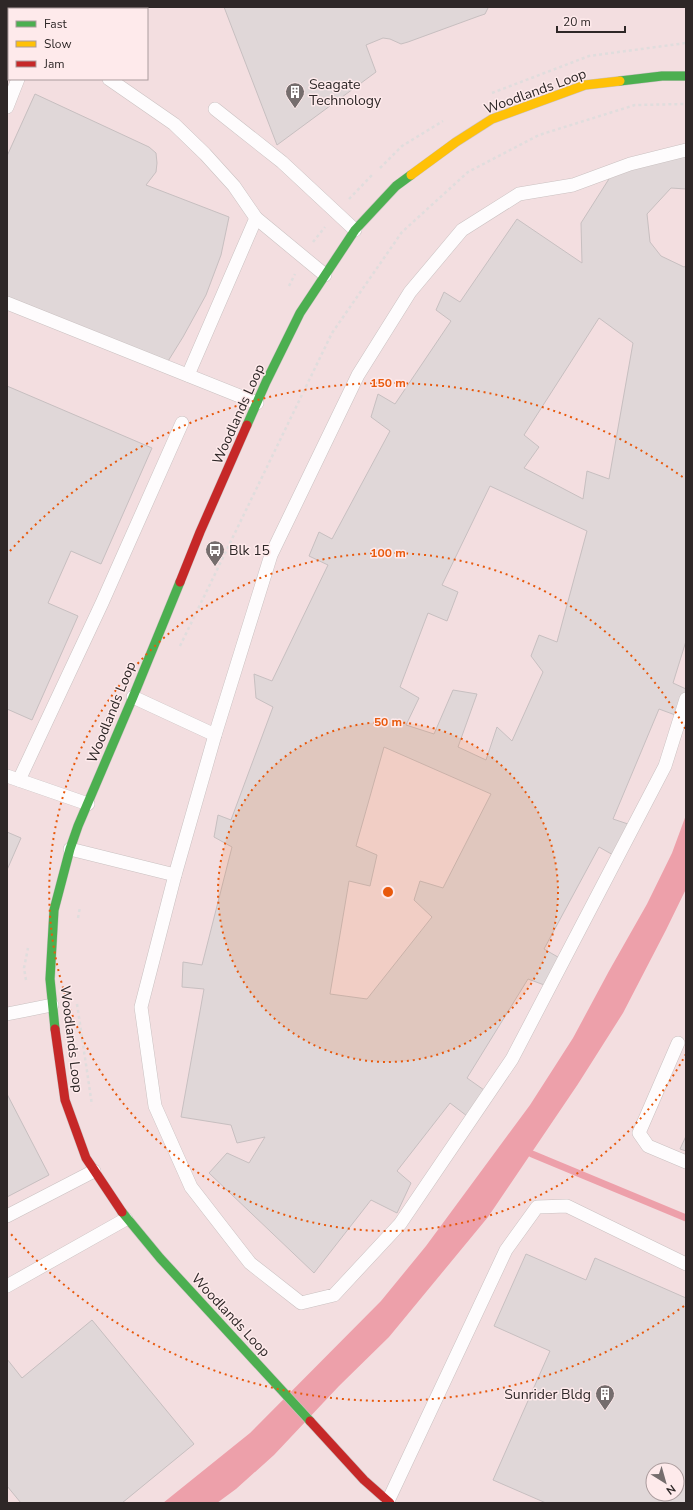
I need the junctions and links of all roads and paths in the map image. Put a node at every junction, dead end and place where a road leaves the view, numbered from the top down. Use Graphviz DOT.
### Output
graph roads {
  1 [pos="686,76"];
  2 [pos="18,80"];
  3 [pos="111,80"];
  4 [pos="7,107"];
  5 [pos="215,109"];
  6 [pos="686,150"];
  7 [pos="256,218"];
  8 [pos="355,230"];
  9 [pos="325,275"];
  10 [pos="7,303"];
  11 [pos="188,375"];
  12 [pos="257,403"];
  13 [pos="182,423"];
  14 [pos="133,697"];
  15 [pos="686,699"];
  16 [pos="215,735"];
  17 [pos="13,778"];
  18 [pos="88,804"];
  19 [pos="70,849"];
  20 [pos="176,875"];
  21 [pos="80,905"];
  22 [pos="77,920"];
  23 [pos="77,1003"];
  24 [pos="52,1004"];
  25 [pos="7,1014"];
  26 [pos="678,1043"];
  27 [pos="93,1110"];
  28 [pos="686,1162"];
  29 [pos="94,1171"];
  30 [pos="7,1216"];
  31 [pos="126,1219"];
  32 [pos="686,1264"];
  33 [pos="7,1286"];
  34 [pos="389,1502"];
  1 -- 8 [label="street, Woodlands Loop"];
  2 -- 4 [label="lane"];
  3 -- 7 [label="lane"];
  5 -- 8 [label="lane"];
  6 -- 16 [label="lane"];
  7 -- 9 [label="lane"];
  7 -- 11 [label="lane"];
  8 -- 9 [label="street, Woodlands Loop"];
  9 -- 12 [label="street, Woodlands Loop"];
  10 -- 11 [label="lane"];
  11 -- 12 [label="lane"];
  12 -- 14 [label="street, Woodlands Loop"];
  13 -- 17 [label="lane"];
  14 -- 16 [label="lane"];
  14 -- 18 [label="street, Woodlands Loop"];
  15 -- 20 [label="lane"];
  16 -- 20 [label="lane"];
  17 -- 18 [label="lane"];
  18 -- 19 [label="street, Woodlands Loop"];
  19 -- 20 [label="lane"];
  19 -- 24 [label="street, Woodlands Loop"];
  21 -- 22 [label="path"];
  23 -- 27 [label="path"];
  24 -- 25 [label="lane"];
  24 -- 29 [label="street, Woodlands Loop"];
  26 -- 28 [label="lane"];
  29 -- 30 [label="lane"];
  29 -- 31 [label="street, Woodlands Loop"];
  31 -- 33 [label="lane"];
  31 -- 34 [label="street, Woodlands Loop"];
  32 -- 34 [label="lane"];
}
